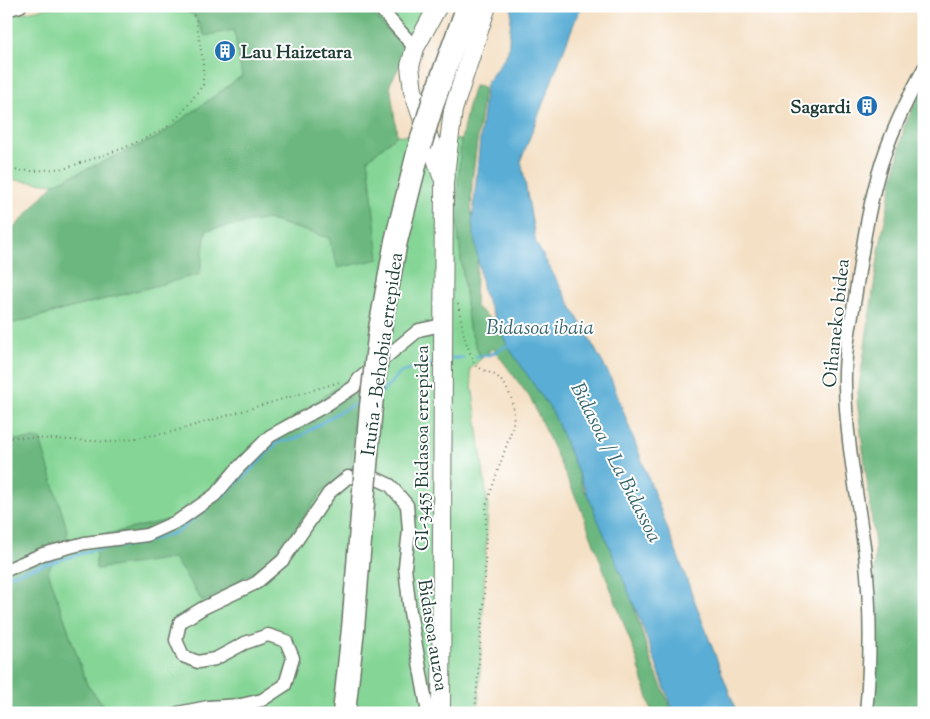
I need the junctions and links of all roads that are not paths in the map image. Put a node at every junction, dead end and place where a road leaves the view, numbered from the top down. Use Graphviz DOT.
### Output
graph roads {
  1 [pos="20,6"];
  2 [pos="378,6"];
  3 [pos="438,6"];
  4 [pos="468,6"];
  5 [pos="487,6"];
  6 [pos="6,10"];
  7 [pos="415,48"];
  8 [pos="924,68"];
  9 [pos="450,127"];
  10 [pos="424,137"];
  11 [pos="444,183"];
  12 [pos="442,325"];
  13 [pos="6,570"];
  14 [pos="210,710"];
  15 [pos="178,713"];
  16 [pos="344,713"];
  17 [pos="428,713"];
  18 [pos="441,713"];
  19 [pos="866,713"];
  1 -- 6 [label="street"];
  2 -- 7 [label="street"];
  3 -- 7 [label="street"];
  4 -- 10 [label="highway, Iruña - Behobia errepidea, bridge"];
  5 -- 9 [label="street"];
  7 -- 10 [label="street"];
  8 -- 19 [label="street, Oihaneko bidea"];
  9 -- 10 [label="street"];
  9 -- 11 [label="street"];
  10 -- 11 [label="street"];
  10 -- 16 [label="highway, Iruña - Behobia errepidea, bridge"];
  11 -- 12 [label="street, GI-3455 Bidasoa errepidea"];
  12 -- 13 [label="street"];
  12 -- 18 [label="street, GI-3455 Bidasoa errepidea"];
  14 -- 15 [label="street, Bidasoa auzoa"];
  14 -- 17 [label="street, Bidasoa auzoa"];
}
